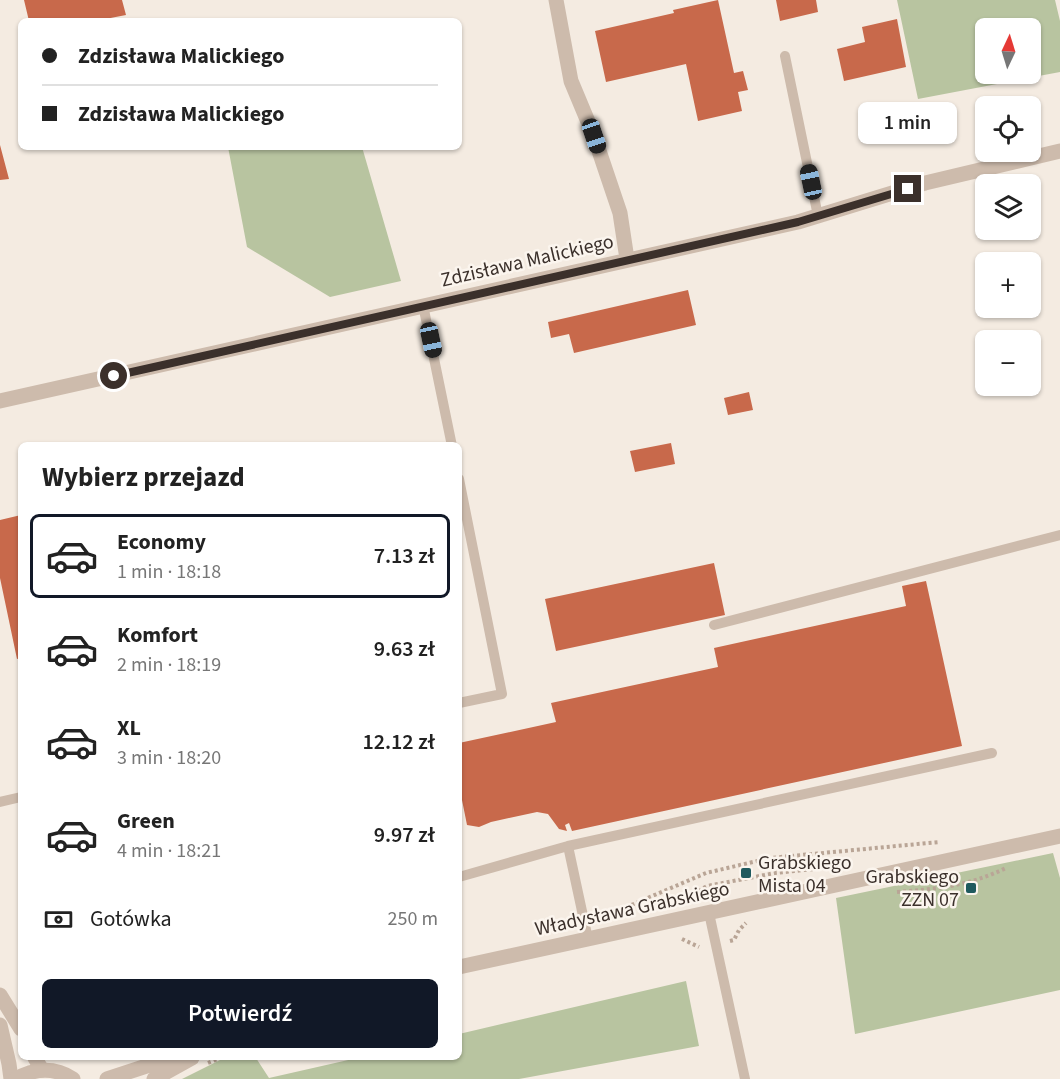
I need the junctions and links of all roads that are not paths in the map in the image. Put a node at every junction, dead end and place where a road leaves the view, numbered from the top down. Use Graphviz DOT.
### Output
graph roads {
  1 [pos="556,0"];
  2 [pos="784,56"];
  3 [pos="1060,151"];
  4 [pos="818,216"];
  5 [pos="627,259"];
  6 [pos="423,305"];
  7 [pos="0,401"];
  8 [pos="451,442"];
  9 [pos="462,494"];
  10 [pos="1060,535"];
  11 [pos="714,625"];
  12 [pos="462,702"];
  13 [pos="992,753"];
  14 [pos="18,798"];
  15 [pos="0,802"];
  16 [pos="1060,836"];
  17 [pos="568,846"];
  18 [pos="462,876"];
  19 [pos="709,913"];
  20 [pos="588,939"];
  21 [pos="462,966"];
  22 [pos="0,995"];
  23 [pos="18,1024"];
  24 [pos="0,1025"];
  25 [pos="165,1060"];
  26 [pos="188,1060"];
  27 [pos="38,1064"];
  28 [pos="10,1079"];
  29 [pos="16,1079"];
  30 [pos="73,1079"];
  31 [pos="107,1079"];
  32 [pos="154,1079"];
  33 [pos="745,1079"];
  1 -- 5 [label="street"];
  2 -- 4 [label="lane"];
  3 -- 4 [label="street, Zdzisława Malickiego"];
  4 -- 5 [label="street, Zdzisława Malickiego"];
  5 -- 6 [label="street, Zdzisława Malickiego"];
  6 -- 7 [label="street, Zdzisława Malickiego"];
  6 -- 8 [label="lane"];
  9 -- 12 [label="lane"];
  10 -- 11 [label="lane"];
  13 -- 17 [label="lane"];
  14 -- 15 [label="lane"];
  16 -- 19 [label="street, Władysława Grabskiego"];
  17 -- 18 [label="lane"];
  17 -- 20 [label="lane"];
  19 -- 20 [label="street, Władysława Grabskiego"];
  19 -- 33 [label="lane"];
  20 -- 21 [label="street, Władysława Grabskiego"];
  22 -- 23 [label="street"];
  24 -- 28 [label="street"];
  25 -- 31 [label="street"];
  26 -- 32 [label="street"];
  27 -- 29 [label="street"];
  27 -- 30 [label="street"];
}
